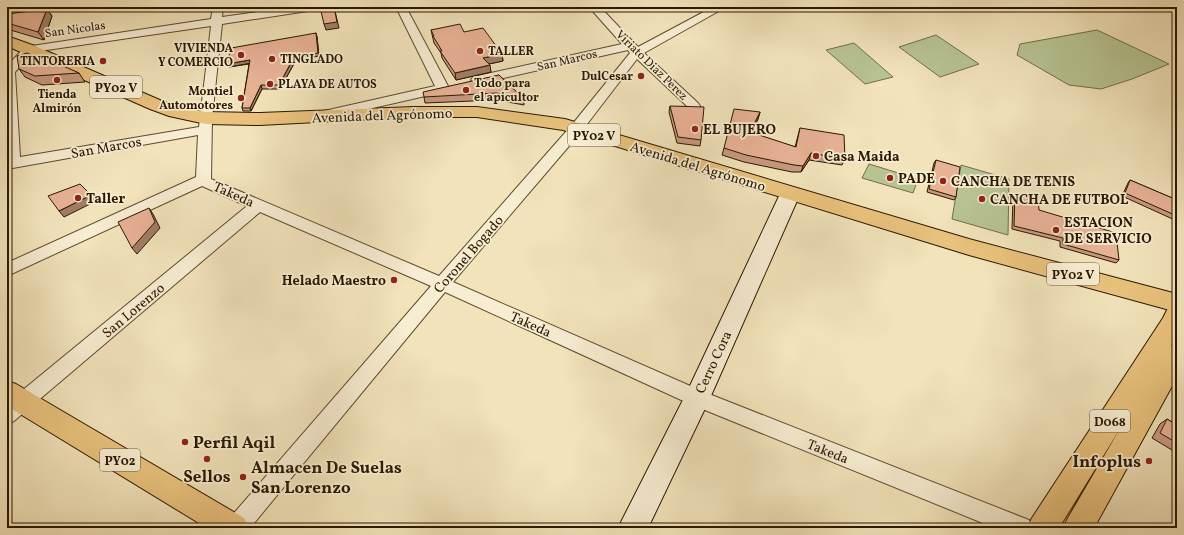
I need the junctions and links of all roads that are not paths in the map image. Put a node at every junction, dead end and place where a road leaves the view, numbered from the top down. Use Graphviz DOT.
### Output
graph roads {
  1 [pos="314,7"];
  2 [pos="401,7"];
  3 [pos="594,7"];
  4 [pos="721,7"];
  5 [pos="218,14"];
  6 [pos="7,41"];
  7 [pos="29,48"];
  8 [pos="633,49"];
  9 [pos="442,88"];
  10 [pos="694,106"];
  11 [pos="318,117"];
  12 [pos="205,124"];
  13 [pos="576,129"];
  14 [pos="10,164"];
  15 [pos="203,180"];
  16 [pos="790,194"];
  17 [pos="258,205"];
  18 [pos="7,270"];
  19 [pos="442,284"];
  20 [pos="1177,303"];
  21 [pos="1177,313"];
  22 [pos="1177,354"];
  23 [pos="697,398"];
  24 [pos="13,403"];
  25 [pos="235,528"];
  26 [pos="633,528"];
  27 [pos="1021,528"];
  28 [pos="1042,528"];
  29 [pos="1078,528"];
  1 -- 5 [label="street, San Nicolas"];
  2 -- 9 [label="street"];
  3 -- 8 [label="street, Viriato Diaz Perez"];
  4 -- 8 [label="street, Coronel Bogado"];
  5 -- 7 [label="street, San Nicolas"];
  5 -- 12 [label="street, Takeda"];
  6 -- 7 [label="main road, Avenida del Agrónomo / PY02 V"];
  7 -- 12 [label="main road, Avenida del Agrónomo / PY02 V"];
  7 -- 14 [label="street"];
  8 -- 9 [label="street, San Marcos"];
  8 -- 10 [label="street, Viriato Diaz Perez"];
  8 -- 13 [label="street, Coronel Bogado"];
  9 -- 11 [label="street, San Marcos"];
  11 -- 12 [label="main road, Avenida del Agrónomo / PY02 V"];
  11 -- 13 [label="main road, Avenida del Agrónomo / PY02 V"];
  12 -- 14 [label="street, San Marcos"];
  12 -- 15 [label="street, Takeda"];
  13 -- 16 [label="main road, Avenida del Agrónomo / PY02 V"];
  13 -- 19 [label="street, Coronel Bogado"];
  15 -- 17 [label="street, Takeda"];
  15 -- 18 [label="street"];
  16 -- 20 [label="main road, Avenida del Agrónomo / PY02 V"];
  16 -- 23 [label="street, Cerro Cora"];
  17 -- 19 [label="street, Takeda"];
  17 -- 24 [label="street, San Lorenzo"];
  19 -- 23 [label="street, Takeda"];
  19 -- 25 [label="street, Coronel Bogado"];
  21 -- 28 [label="main road, D068"];
  22 -- 29 [label="main road, D068"];
  23 -- 26 [label="street, Cerro Cora"];
  23 -- 27 [label="street, Takeda"];
  24 -- 25 [label="main road, PY02"];
}
